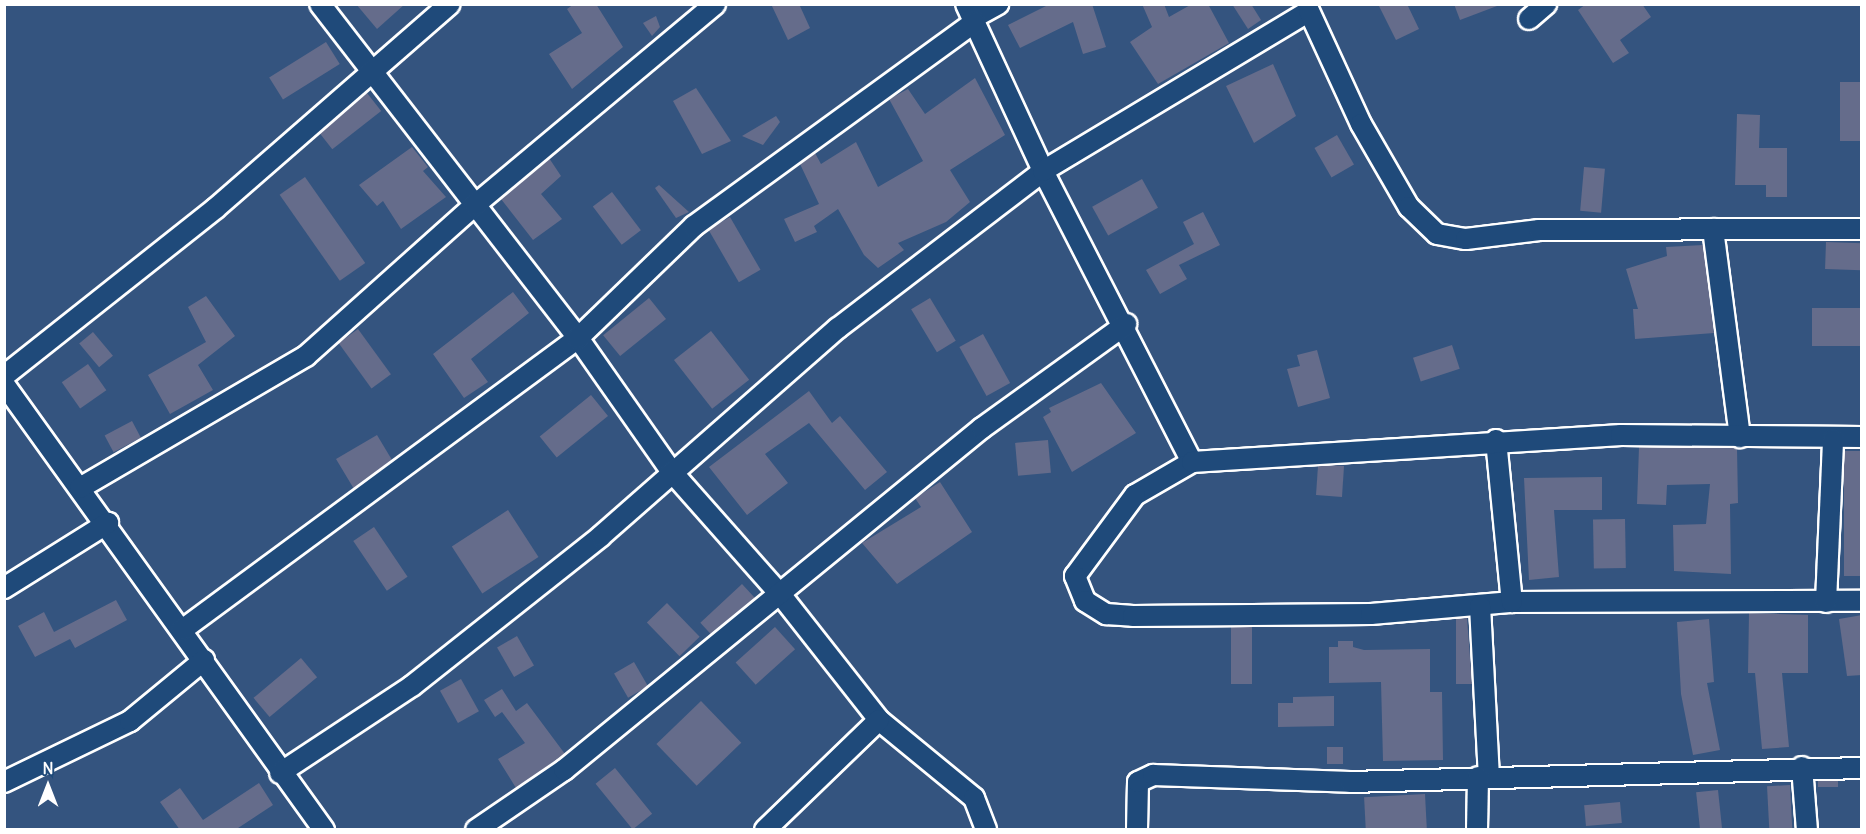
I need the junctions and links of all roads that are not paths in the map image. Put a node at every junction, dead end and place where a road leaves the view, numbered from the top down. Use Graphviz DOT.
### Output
graph roads {
  1 [pos="320,4"];
  2 [pos="450,4"];
  3 [pos="715,4"];
  4 [pos="998,4"];
  5 [pos="1546,4"];
  6 [pos="1313,8"];
  7 [pos="971,15"];
  8 [pos="1529,18"];
  9 [pos="374,70"];
  10 [pos="1043,171"];
  11 [pos="475,205"];
  12 [pos="1713,229"];
  13 [pos="1862,229"];
  14 [pos="1126,324"];
  15 [pos="578,338"];
  16 [pos="4,376"];
  17 [pos="4,384"];
  18 [pos="1740,437"];
  19 [pos="1862,437"];
  20 [pos="1833,439"];
  21 [pos="1496,440"];
  22 [pos="1192,462"];
  23 [pos="672,472"];
  24 [pos="80,488"];
  25 [pos="108,523"];
  26 [pos="4,588"];
  27 [pos="780,594"];
  28 [pos="1862,601"];
  29 [pos="1512,602"];
  30 [pos="1826,602"];
  31 [pos="1480,606"];
  32 [pos="182,630"];
  33 [pos="204,660"];
  34 [pos="879,720"];
  35 [pos="1802,767"];
  36 [pos="1862,768"];
  37 [pos="280,774"];
  38 [pos="1484,777"];
  39 [pos="4,782"];
  40 [pos="324,830"];
  41 [pos="476,830"];
  42 [pos="765,830"];
  43 [pos="986,830"];
  44 [pos="1137,830"];
  45 [pos="1477,830"];
  46 [pos="1807,830"];
  1 -- 9 [label="street"];
  2 -- 9 [label="street"];
  3 -- 11 [label="street"];
  4 -- 7 [label="street"];
  5 -- 8 [label="street"];
  6 -- 10 [label="street"];
  6 -- 12 [label="street"];
  7 -- 10 [label="street"];
  7 -- 15 [label="street"];
  9 -- 11 [label="street"];
  9 -- 16 [label="street"];
  10 -- 14 [label="street"];
  10 -- 23 [label="street"];
  11 -- 15 [label="street"];
  11 -- 24 [label="street"];
  12 -- 13 [label="street"];
  12 -- 18 [label="street"];
  14 -- 22 [label="street"];
  14 -- 27 [label="street"];
  15 -- 23 [label="street"];
  15 -- 32 [label="street"];
  17 -- 24 [label="street"];
  18 -- 20 [label="street"];
  18 -- 21 [label="street"];
  19 -- 20 [label="street"];
  20 -- 30 [label="street"];
  21 -- 22 [label="street"];
  21 -- 29 [label="street"];
  22 -- 31 [label="street"];
  23 -- 27 [label="street"];
  23 -- 37 [label="street"];
  24 -- 25 [label="street"];
  25 -- 26 [label="street"];
  25 -- 32 [label="street"];
  27 -- 34 [label="street"];
  27 -- 41 [label="street"];
  28 -- 30 [label="street"];
  29 -- 30 [label="street"];
  29 -- 31 [label="street"];
  31 -- 38 [label="street"];
  32 -- 33 [label="street"];
  33 -- 37 [label="street"];
  33 -- 39 [label="street"];
  34 -- 42 [label="street"];
  34 -- 43 [label="street"];
  35 -- 36 [label="street"];
  35 -- 38 [label="street"];
  35 -- 46 [label="street"];
  37 -- 40 [label="street"];
  38 -- 44 [label="street"];
  38 -- 45 [label="street"];
}
